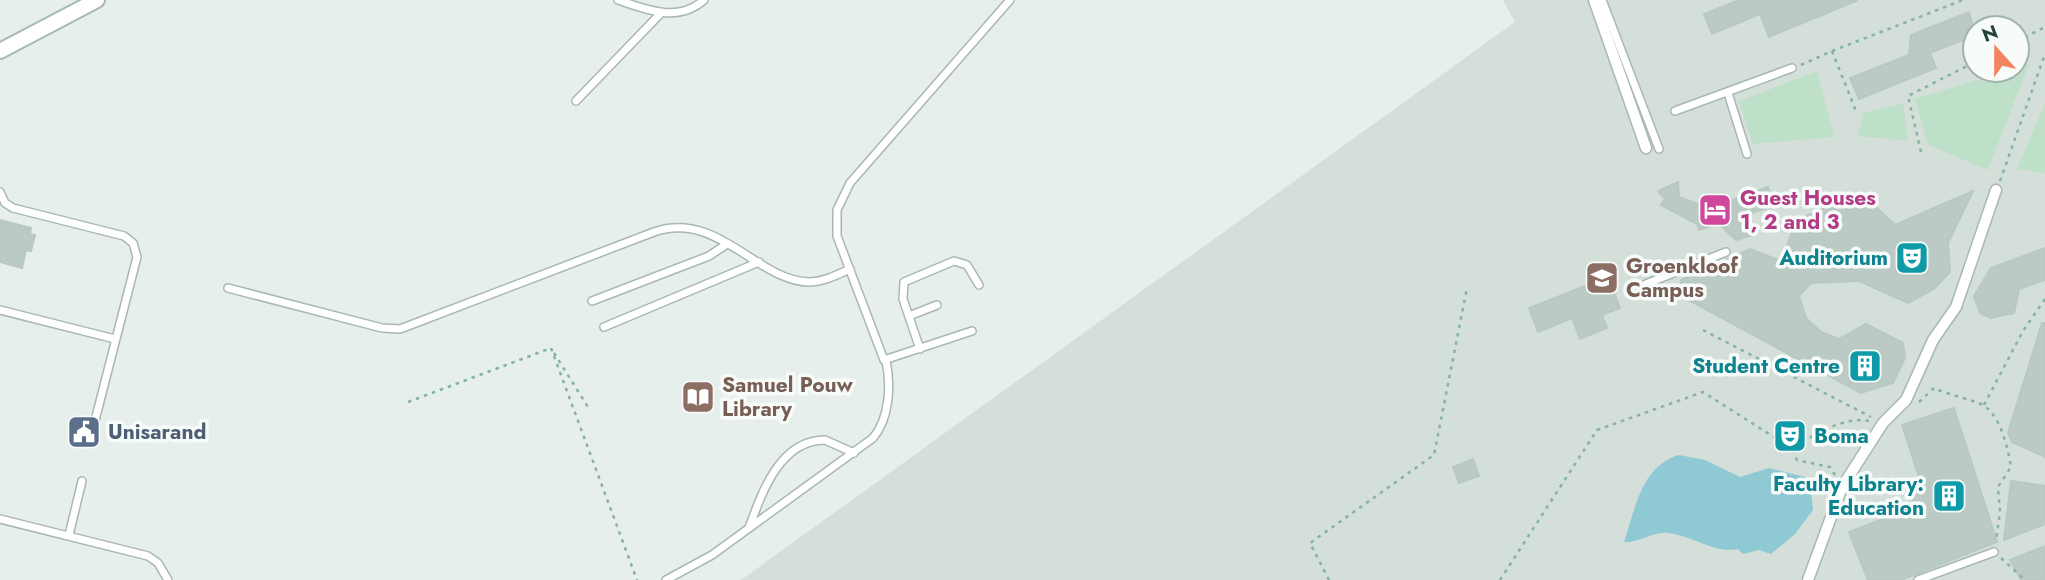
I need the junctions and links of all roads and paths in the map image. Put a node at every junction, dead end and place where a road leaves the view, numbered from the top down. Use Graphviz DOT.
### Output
graph roads {
  1 [pos="97,0"];
  2 [pos="618,0"];
  3 [pos="704,0"];
  4 [pos="1010,0"];
  5 [pos="1594,0"];
  6 [pos="1602,0"];
  7 [pos="1963,0"];
  8 [pos="661,13"];
  9 [pos="0,51"];
  10 [pos="1832,51"];
  11 [pos="2045,54"];
  12 [pos="2043,67"];
  13 [pos="1791,68"];
  14 [pos="1961,69"];
  15 [pos="1728,93"];
  16 [pos="576,101"];
  17 [pos="1675,111"];
  18 [pos="1856,111"];
  19 [pos="1646,148"];
  20 [pos="1659,149"];
  21 [pos="1922,152"];
  22 [pos="1747,155"];
  23 [pos="1996,190"];
  24 [pos="0,192"];
  25 [pos="727,244"];
  26 [pos="1726,252"];
  27 [pos="760,262"];
  28 [pos="850,269"];
  29 [pos="1646,284"];
  30 [pos="979,285"];
  31 [pos="229,288"];
  32 [pos="1467,288"];
  33 [pos="2045,299"];
  34 [pos="592,301"];
  35 [pos="937,305"];
  36 [pos="0,310"];
  37 [pos="909,316"];
  38 [pos="604,327"];
  39 [pos="1703,330"];
  40 [pos="972,331"];
  41 [pos="115,339"];
  42 [pos="551,348"];
  43 [pos="920,349"];
  44 [pos="886,360"];
  45 [pos="408,402"];
  46 [pos="1984,405"];
  47 [pos="1913,406"];
  48 [pos="588,407"];
  49 [pos="1883,423"];
  50 [pos="90,440"];
  51 [pos="1792,448"];
  52 [pos="854,453"];
  53 [pos="82,481"];
  54 [pos="1842,487"];
  55 [pos="0,519"];
  56 [pos="748,530"];
  57 [pos="69,534"];
  58 [pos="1994,552"];
  59 [pos="168,580"];
  60 [pos="637,580"];
  61 [pos="666,580"];
  62 [pos="1329,580"];
  63 [pos="1500,580"];
  64 [pos="1808,580"];
  65 [pos="1918,580"];
  66 [pos="2025,580"];
  1 -- 9 [label="street"];
  2 -- 8 [label="lane"];
  3 -- 8 [label="lane"];
  4 -- 28 [label="lane"];
  5 -- 19 [label="street"];
  6 -- 20 [label="lane"];
  7 -- 10 [label="path"];
  8 -- 16 [label="lane"];
  10 -- 13 [label="path"];
  10 -- 18 [label="path"];
  11 -- 12 [label="path"];
  12 -- 23 [label="path"];
  13 -- 15 [label="lane"];
  14 -- 21 [label="path"];
  15 -- 17 [label="lane"];
  15 -- 22 [label="lane"];
  23 -- 49 [label="street"];
  24 -- 41 [label="lane"];
  25 -- 27 [label="lane"];
  25 -- 31 [label="lane"];
  25 -- 34 [label="lane"];
  26 -- 29 [label="lane"];
  27 -- 28 [label="lane"];
  27 -- 38 [label="lane"];
  28 -- 44 [label="lane"];
  30 -- 37 [label="lane"];
  32 -- 62 [label="path"];
  33 -- 46 [label="path"];
  35 -- 37 [label="lane"];
  36 -- 41 [label="lane"];
  37 -- 43 [label="lane"];
  39 -- 49 [label="path"];
  40 -- 43 [label="lane"];
  41 -- 50 [label="lane"];
  42 -- 45 [label="path"];
  42 -- 48 [label="path"];
  42 -- 60 [label="path"];
  43 -- 44 [label="lane"];
  44 -- 52 [label="lane"];
  46 -- 47 [label="path"];
  46 -- 58 [label="path"];
  49 -- 51 [label="path"];
  49 -- 54 [label="street"];
  51 -- 54 [label="path"];
  51 -- 63 [label="path"];
  52 -- 56 [label="lane"];
  52 -- 56 [label="lane"];
  53 -- 57 [label="lane"];
  54 -- 64 [label="street"];
  55 -- 57 [label="lane"];
  56 -- 61 [label="lane"];
  57 -- 59 [label="lane"];
  58 -- 65 [label="lane"];
  58 -- 66 [label="path"];
}
